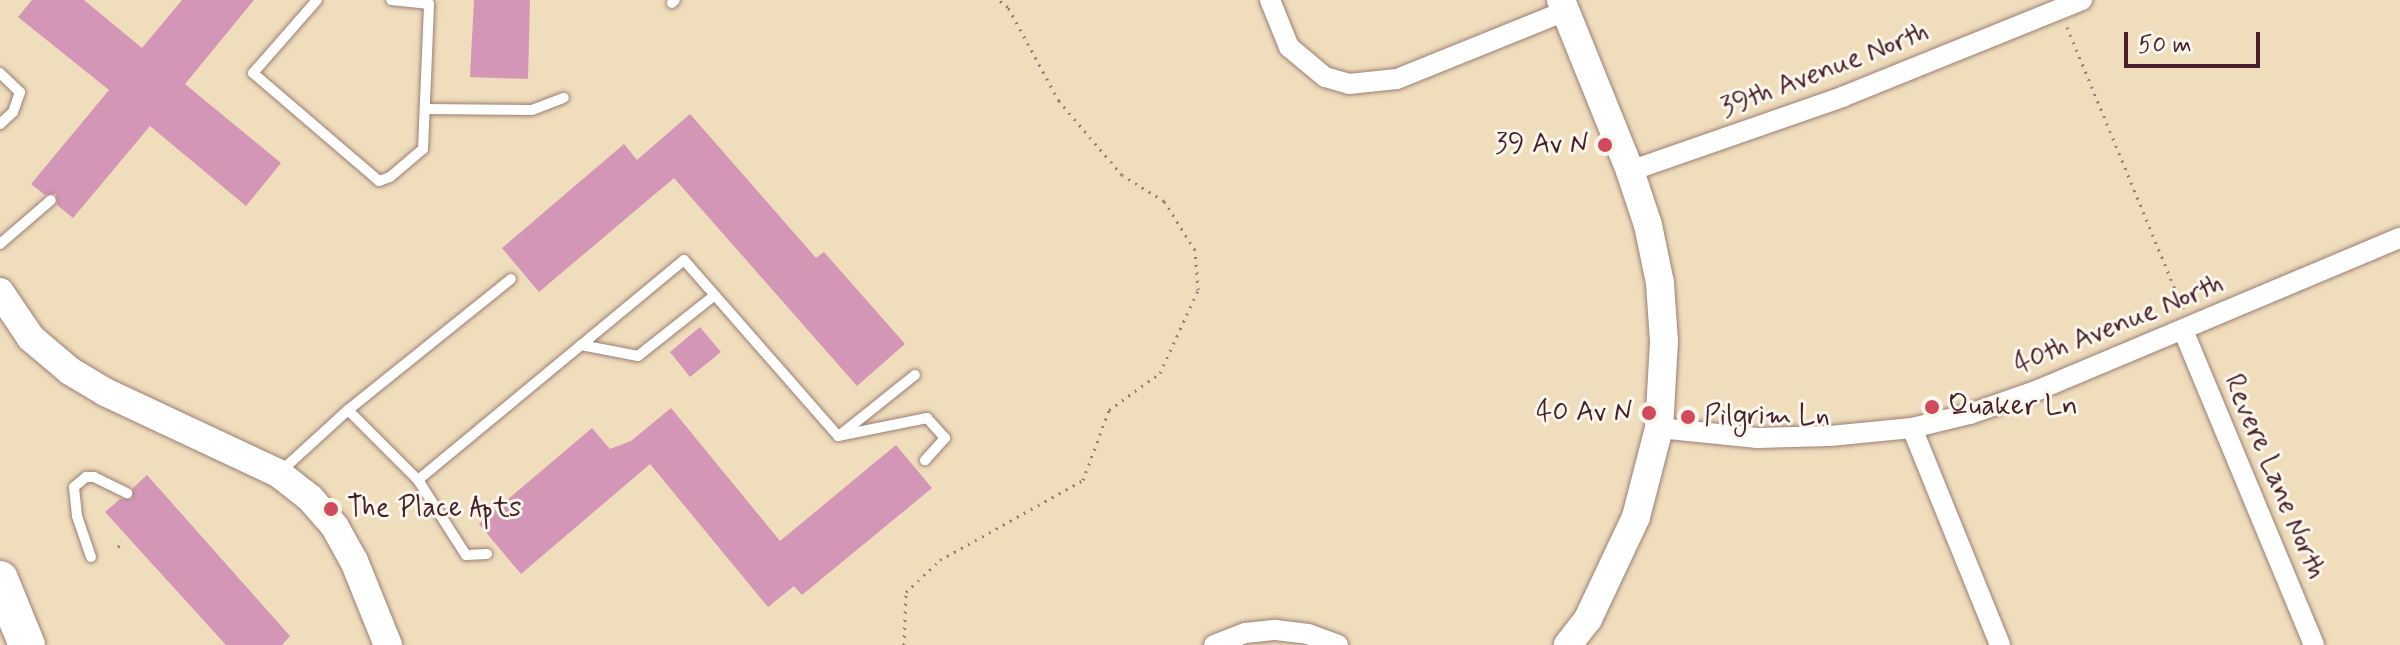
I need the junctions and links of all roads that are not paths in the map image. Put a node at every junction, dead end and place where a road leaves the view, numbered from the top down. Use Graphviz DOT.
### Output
graph roads {
  1 [pos="317,0"];
  2 [pos="391,0"];
  3 [pos="1270,0"];
  4 [pos="2082,0"];
  5 [pos="1563,6"];
  6 [pos="0,73"];
  7 [pos="564,98"];
  8 [pos="425,109"];
  9 [pos="0,124"];
  10 [pos="1630,171"];
  11 [pos="51,200"];
  12 [pos="2400,238"];
  13 [pos="0,244"];
  14 [pos="511,279"];
  15 [pos="0,292"];
  16 [pos="715,295"];
  17 [pos="2183,330"];
  18 [pos="581,345"];
  19 [pos="915,375"];
  20 [pos="348,410"];
  21 [pos="1659,428"];
  22 [pos="1912,428"];
  23 [pos="838,436"];
  24 [pos="925,460"];
  25 [pos="278,473"];
  26 [pos="418,480"];
  27 [pos="127,493"];
  28 [pos="487,554"];
  29 [pos="91,557"];
  30 [pos="0,579"];
  31 [pos="27,645"];
  32 [pos="388,645"];
  33 [pos="1214,645"];
  34 [pos="1338,645"];
  35 [pos="1568,645"];
  36 [pos="2000,645"];
  37 [pos="2314,645"];
  1 -- 8 [label="lane"];
  2 -- 8 [label="lane"];
  3 -- 5 [label="street"];
  4 -- 10 [label="street, 39th Avenue North"];
  5 -- 10 [label="street"];
  6 -- 9 [label="lane"];
  7 -- 8 [label="lane"];
  10 -- 21 [label="street"];
  11 -- 13 [label="lane"];
  12 -- 17 [label="street, 40th Avenue North"];
  14 -- 20 [label="lane"];
  15 -- 25 [label="street"];
  16 -- 18 [label="lane"];
  16 -- 18 [label="lane"];
  16 -- 23 [label="lane"];
  17 -- 22 [label="street, 40th Avenue North"];
  17 -- 37 [label="street, Revere Lane North"];
  18 -- 26 [label="lane"];
  19 -- 23 [label="lane"];
  20 -- 25 [label="lane"];
  20 -- 26 [label="lane"];
  21 -- 22 [label="street, 40th Avenue North"];
  21 -- 35 [label="street"];
  22 -- 36 [label="street"];
  23 -- 24 [label="lane"];
  25 -- 32 [label="street"];
  26 -- 28 [label="lane"];
  27 -- 29 [label="lane"];
  30 -- 31 [label="highway"];
  33 -- 34 [label="street"];
}
